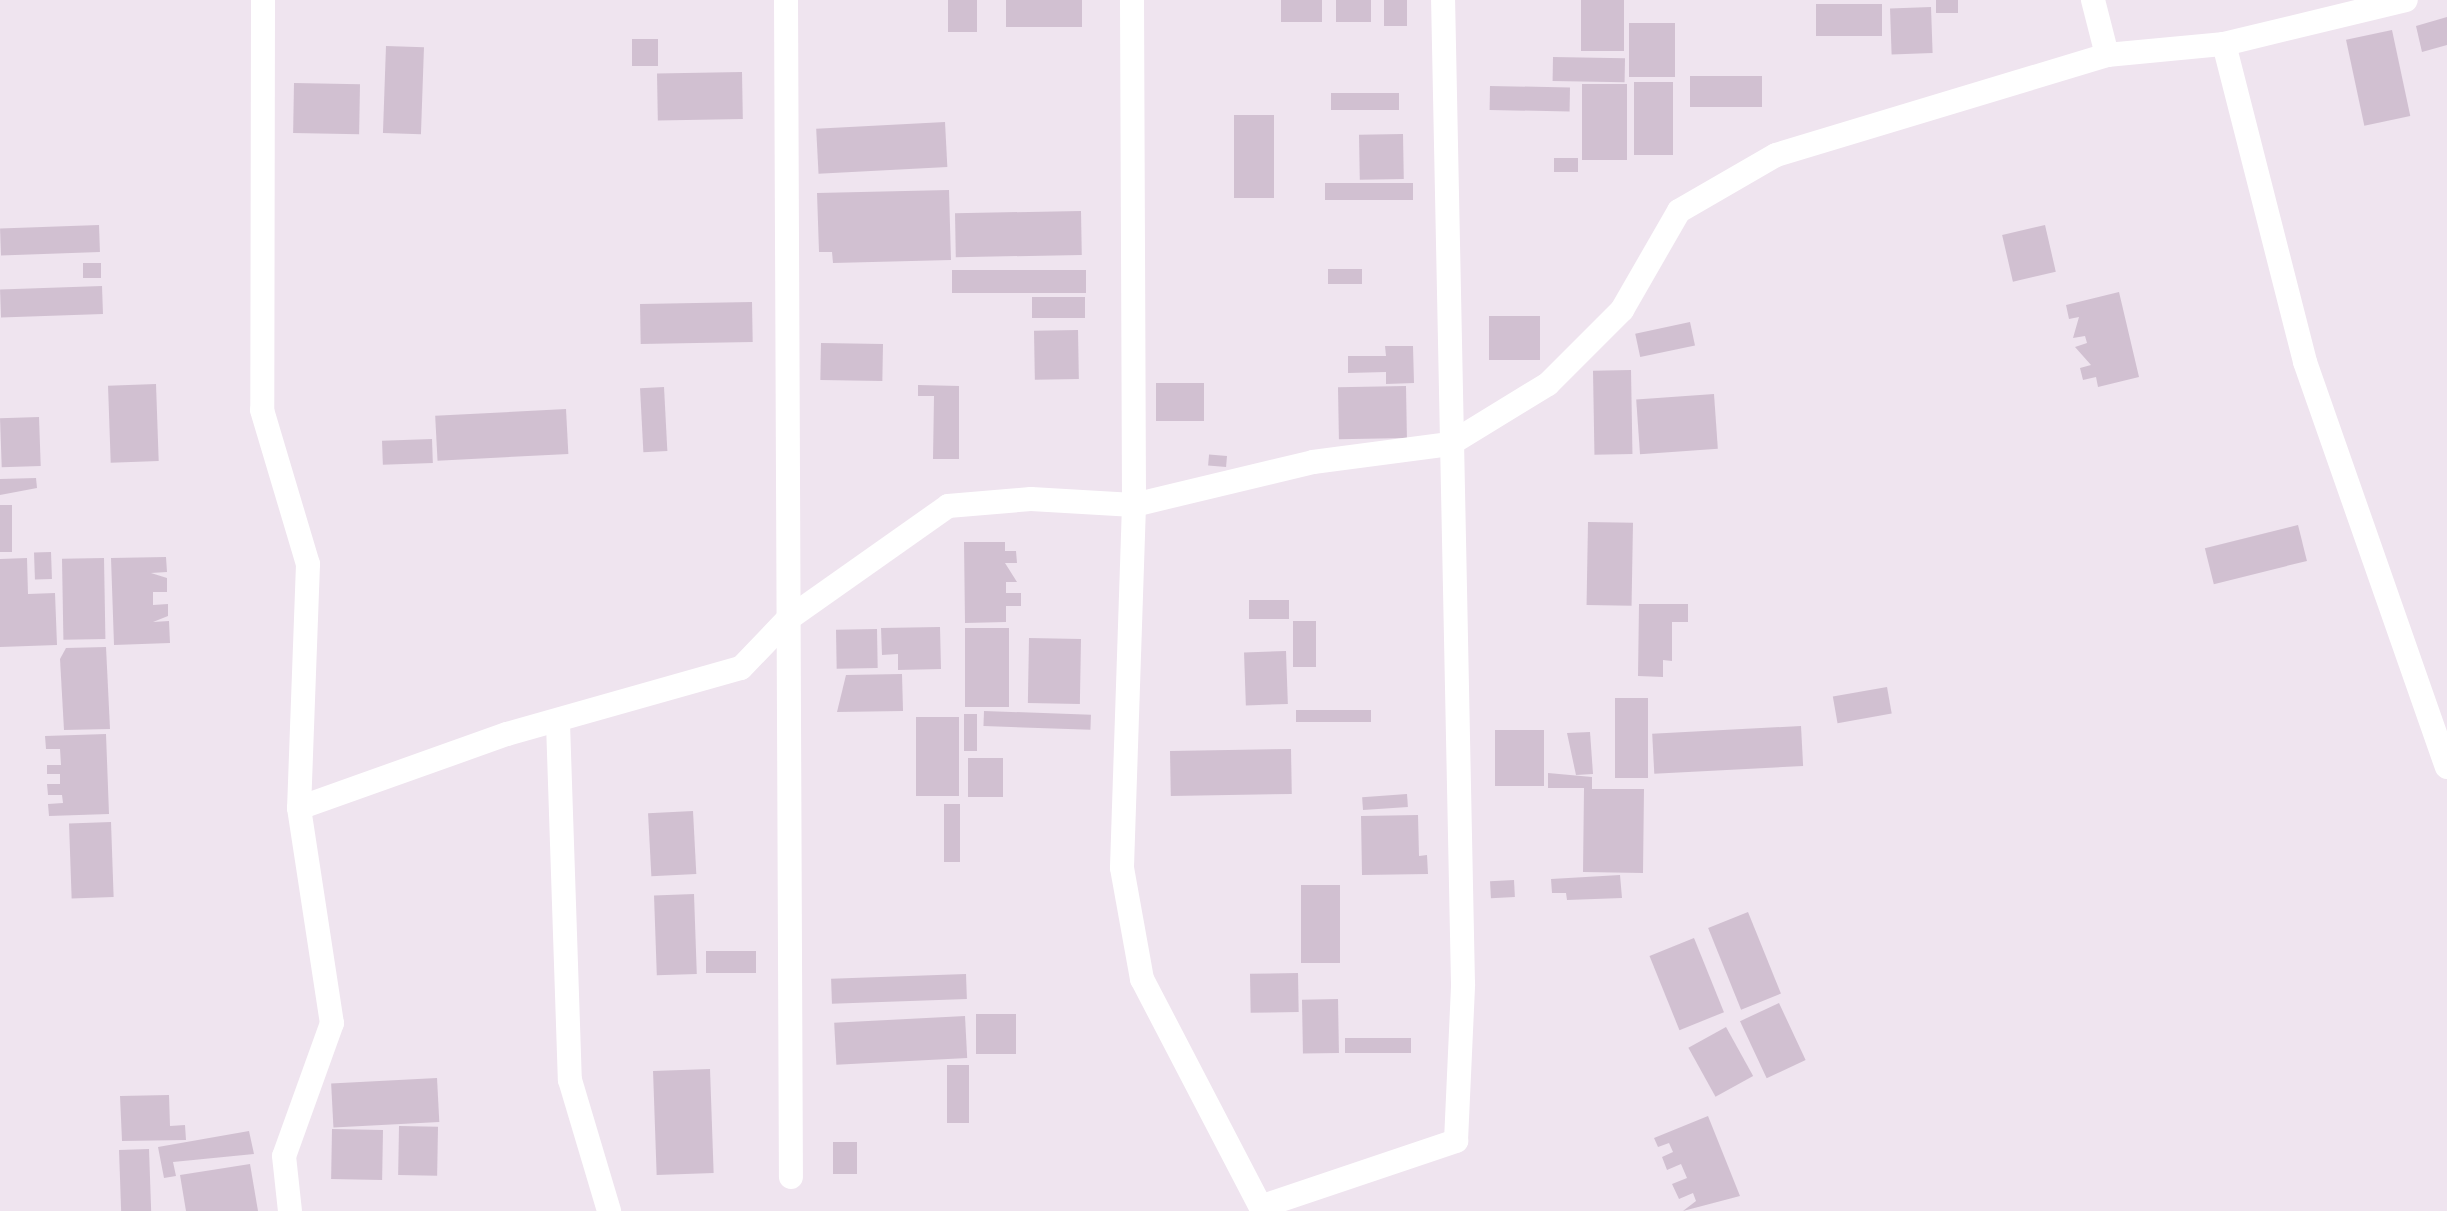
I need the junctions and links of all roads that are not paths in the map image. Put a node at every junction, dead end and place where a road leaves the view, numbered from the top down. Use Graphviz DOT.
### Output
graph roads {
  1 [pos="263,0"];
  2 [pos="786,0"];
  3 [pos="1132,0"];
  4 [pos="1443,0"];
  5 [pos="2093,0"];
  6 [pos="2406,0"];
  7 [pos="2224,44"];
  8 [pos="2107,55"];
  9 [pos="1450,444"];
  10 [pos="1134,505"];
  11 [pos="788,619"];
  12 [pos="558,723"];
  13 [pos="2447,767"];
  14 [pos="299,808"];
  15 [pos="791,1177"];
  16 [pos="1263,1209"];
  17 [pos="290,1211"];
  18 [pos="609,1211"];
  1 -- 14 [label="street"];
  2 -- 11 [label="street"];
  3 -- 10 [label="street"];
  4 -- 9 [label="street"];
  5 -- 8 [label="street"];
  6 -- 7 [label="street"];
  7 -- 8 [label="street"];
  7 -- 13 [label="street"];
  8 -- 9 [label="street"];
  9 -- 10 [label="street"];
  9 -- 16 [label="street"];
  10 -- 11 [label="street"];
  10 -- 16 [label="street"];
  11 -- 12 [label="street"];
  11 -- 15 [label="street"];
  12 -- 14 [label="street"];
  12 -- 18 [label="street"];
  14 -- 17 [label="street"];
}
